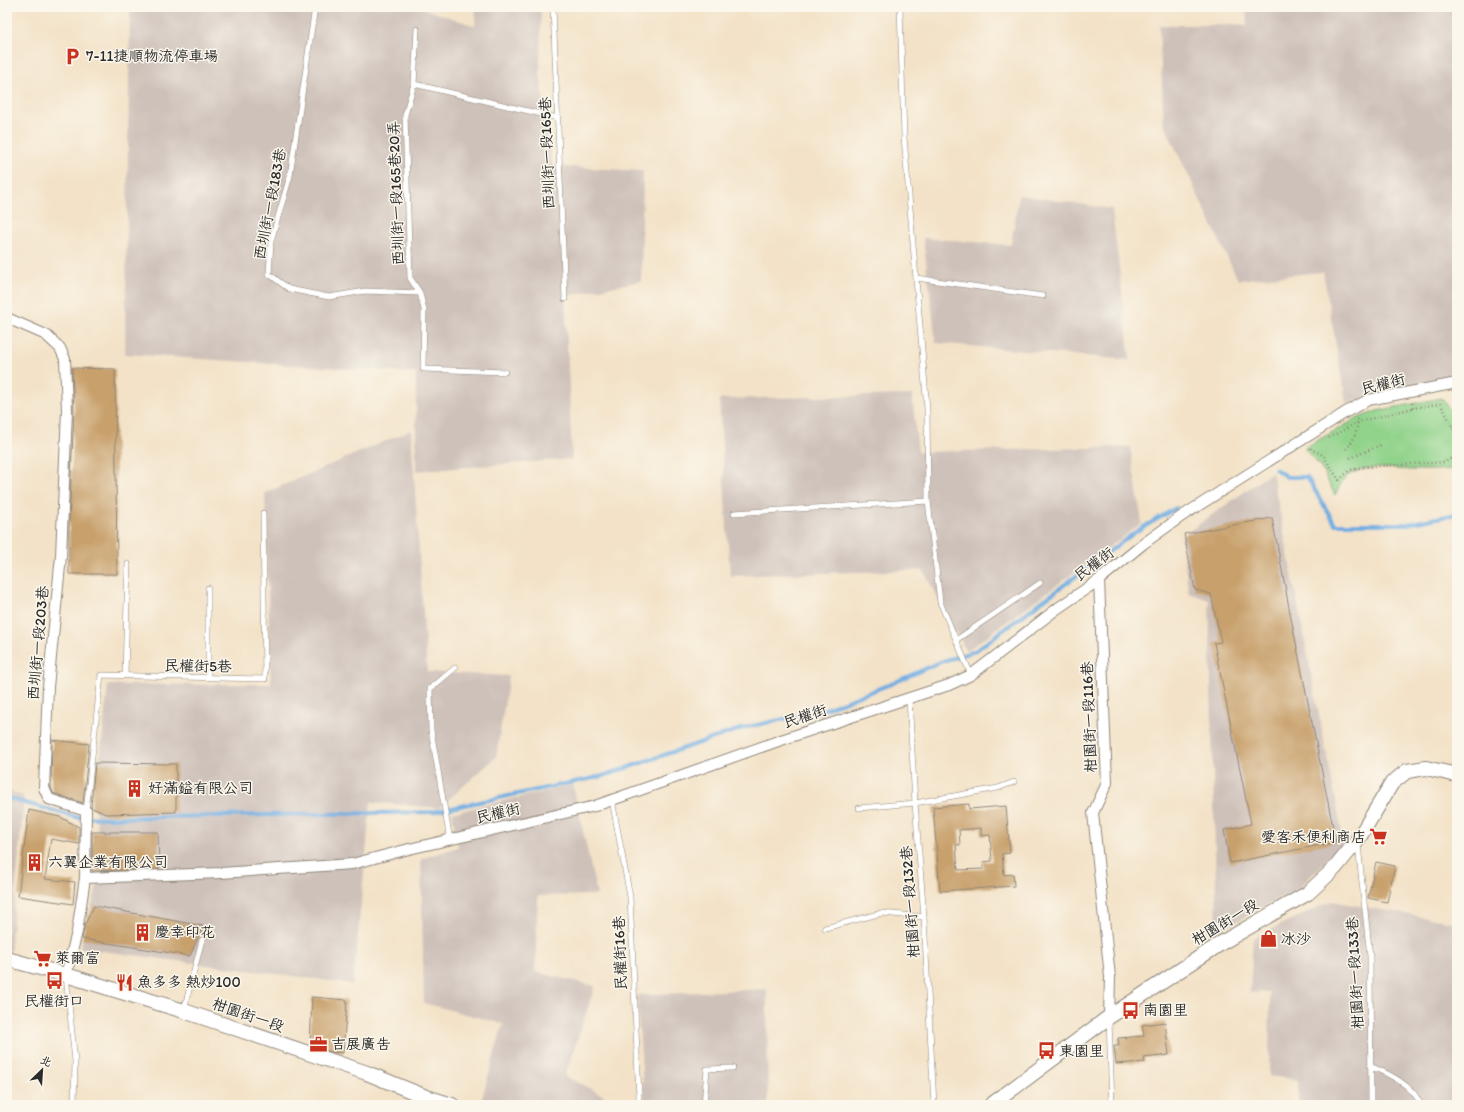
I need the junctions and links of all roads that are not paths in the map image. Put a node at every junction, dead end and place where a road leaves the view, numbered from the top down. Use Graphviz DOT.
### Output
graph roads {
  1 [pos="315,7"];
  2 [pos="554,7"];
  3 [pos="900,7"];
  4 [pos="417,29"];
  5 [pos="414,84"];
  6 [pos="558,118"];
  7 [pos="916,278"];
  8 [pos="420,293"];
  9 [pos="1043,296"];
  10 [pos="565,299"];
  11 [pos="7,318"];
  12 [pos="505,372"];
  13 [pos="1457,383"];
  14 [pos="928,501"];
  15 [pos="263,512"];
  16 [pos="734,513"];
  17 [pos="128,564"];
  18 [pos="1099,580"];
  19 [pos="1040,583"];
  20 [pos="208,588"];
  21 [pos="956,640"];
  22 [pos="455,668"];
  23 [pos="971,675"];
  24 [pos="125,676"];
  25 [pos="208,678"];
  26 [pos="909,698"];
  27 [pos="1457,775"];
  28 [pos="1014,782"];
  29 [pos="612,800"];
  30 [pos="915,803"];
  31 [pos="860,808"];
  32 [pos="86,811"];
  33 [pos="450,840"];
  34 [pos="1357,841"];
  35 [pos="85,878"];
  36 [pos="924,917"];
  37 [pos="825,928"];
  38 [pos="202,940"];
  39 [pos="7,959"];
  40 [pos="66,975"];
  41 [pos="184,1011"];
  42 [pos="1109,1017"];
  43 [pos="1370,1066"];
  44 [pos="733,1068"];
  45 [pos="74,1105"];
  46 [pos="450,1105"];
  47 [pos="638,1105"];
  48 [pos="704,1105"];
  49 [pos="934,1105"];
  50 [pos="991,1105"];
  51 [pos="1112,1105"];
  52 [pos="1371,1105"];
  53 [pos="1421,1105"];
  1 -- 8 [label="lane, 西圳街一段183巷"];
  2 -- 6 [label="lane, 西圳街一段165巷"];
  3 -- 7 [label="lane"];
  4 -- 5 [label="lane, 西圳街一段165巷20弄"];
  5 -- 6 [label="lane"];
  5 -- 8 [label="lane, 西圳街一段165巷20弄"];
  6 -- 10 [label="lane, 西圳街一段165巷"];
  7 -- 9 [label="lane"];
  7 -- 14 [label="lane"];
  8 -- 12 [label="lane, 西圳街一段165巷20弄"];
  11 -- 32 [label="street, 西圳街一段203巷"];
  13 -- 18 [label="street, 民權街"];
  14 -- 16 [label="lane"];
  14 -- 21 [label="lane"];
  15 -- 25 [label="lane, 民權街5巷"];
  17 -- 24 [label="lane"];
  18 -- 23 [label="street, 民權街"];
  18 -- 42 [label="street, 柑園街一段116巷"];
  19 -- 21 [label="lane"];
  20 -- 25 [label="lane"];
  21 -- 23 [label="lane"];
  22 -- 33 [label="lane"];
  23 -- 26 [label="street, 民權街"];
  24 -- 25 [label="lane, 民權街5巷"];
  24 -- 32 [label="lane, 民權街5巷"];
  26 -- 29 [label="street, 民權街"];
  26 -- 30 [label="lane, 柑園街一段132巷"];
  27 -- 34 [label="street, 柑園街一段"];
  28 -- 30 [label="lane"];
  29 -- 33 [label="street, 民權街"];
  29 -- 47 [label="lane, 民權街16巷"];
  30 -- 31 [label="lane"];
  30 -- 36 [label="lane, 柑園街一段132巷"];
  32 -- 35 [label="street"];
  33 -- 35 [label="street, 民權街"];
  34 -- 42 [label="street, 柑園街一段"];
  34 -- 43 [label="lane, 柑園街一段133巷"];
  35 -- 40 [label="street"];
  36 -- 37 [label="lane"];
  36 -- 49 [label="lane, 柑園街一段132巷"];
  38 -- 41 [label="lane"];
  39 -- 40 [label="street, 柑園街一段"];
  40 -- 41 [label="street, 柑園街一段"];
  40 -- 45 [label="lane"];
  41 -- 46 [label="street, 柑園街一段"];
  42 -- 50 [label="street, 柑園街一段"];
  42 -- 51 [label="lane"];
  43 -- 52 [label="lane, 柑園街一段133巷"];
  43 -- 53 [label="lane"];
  44 -- 48 [label="lane"];
}
